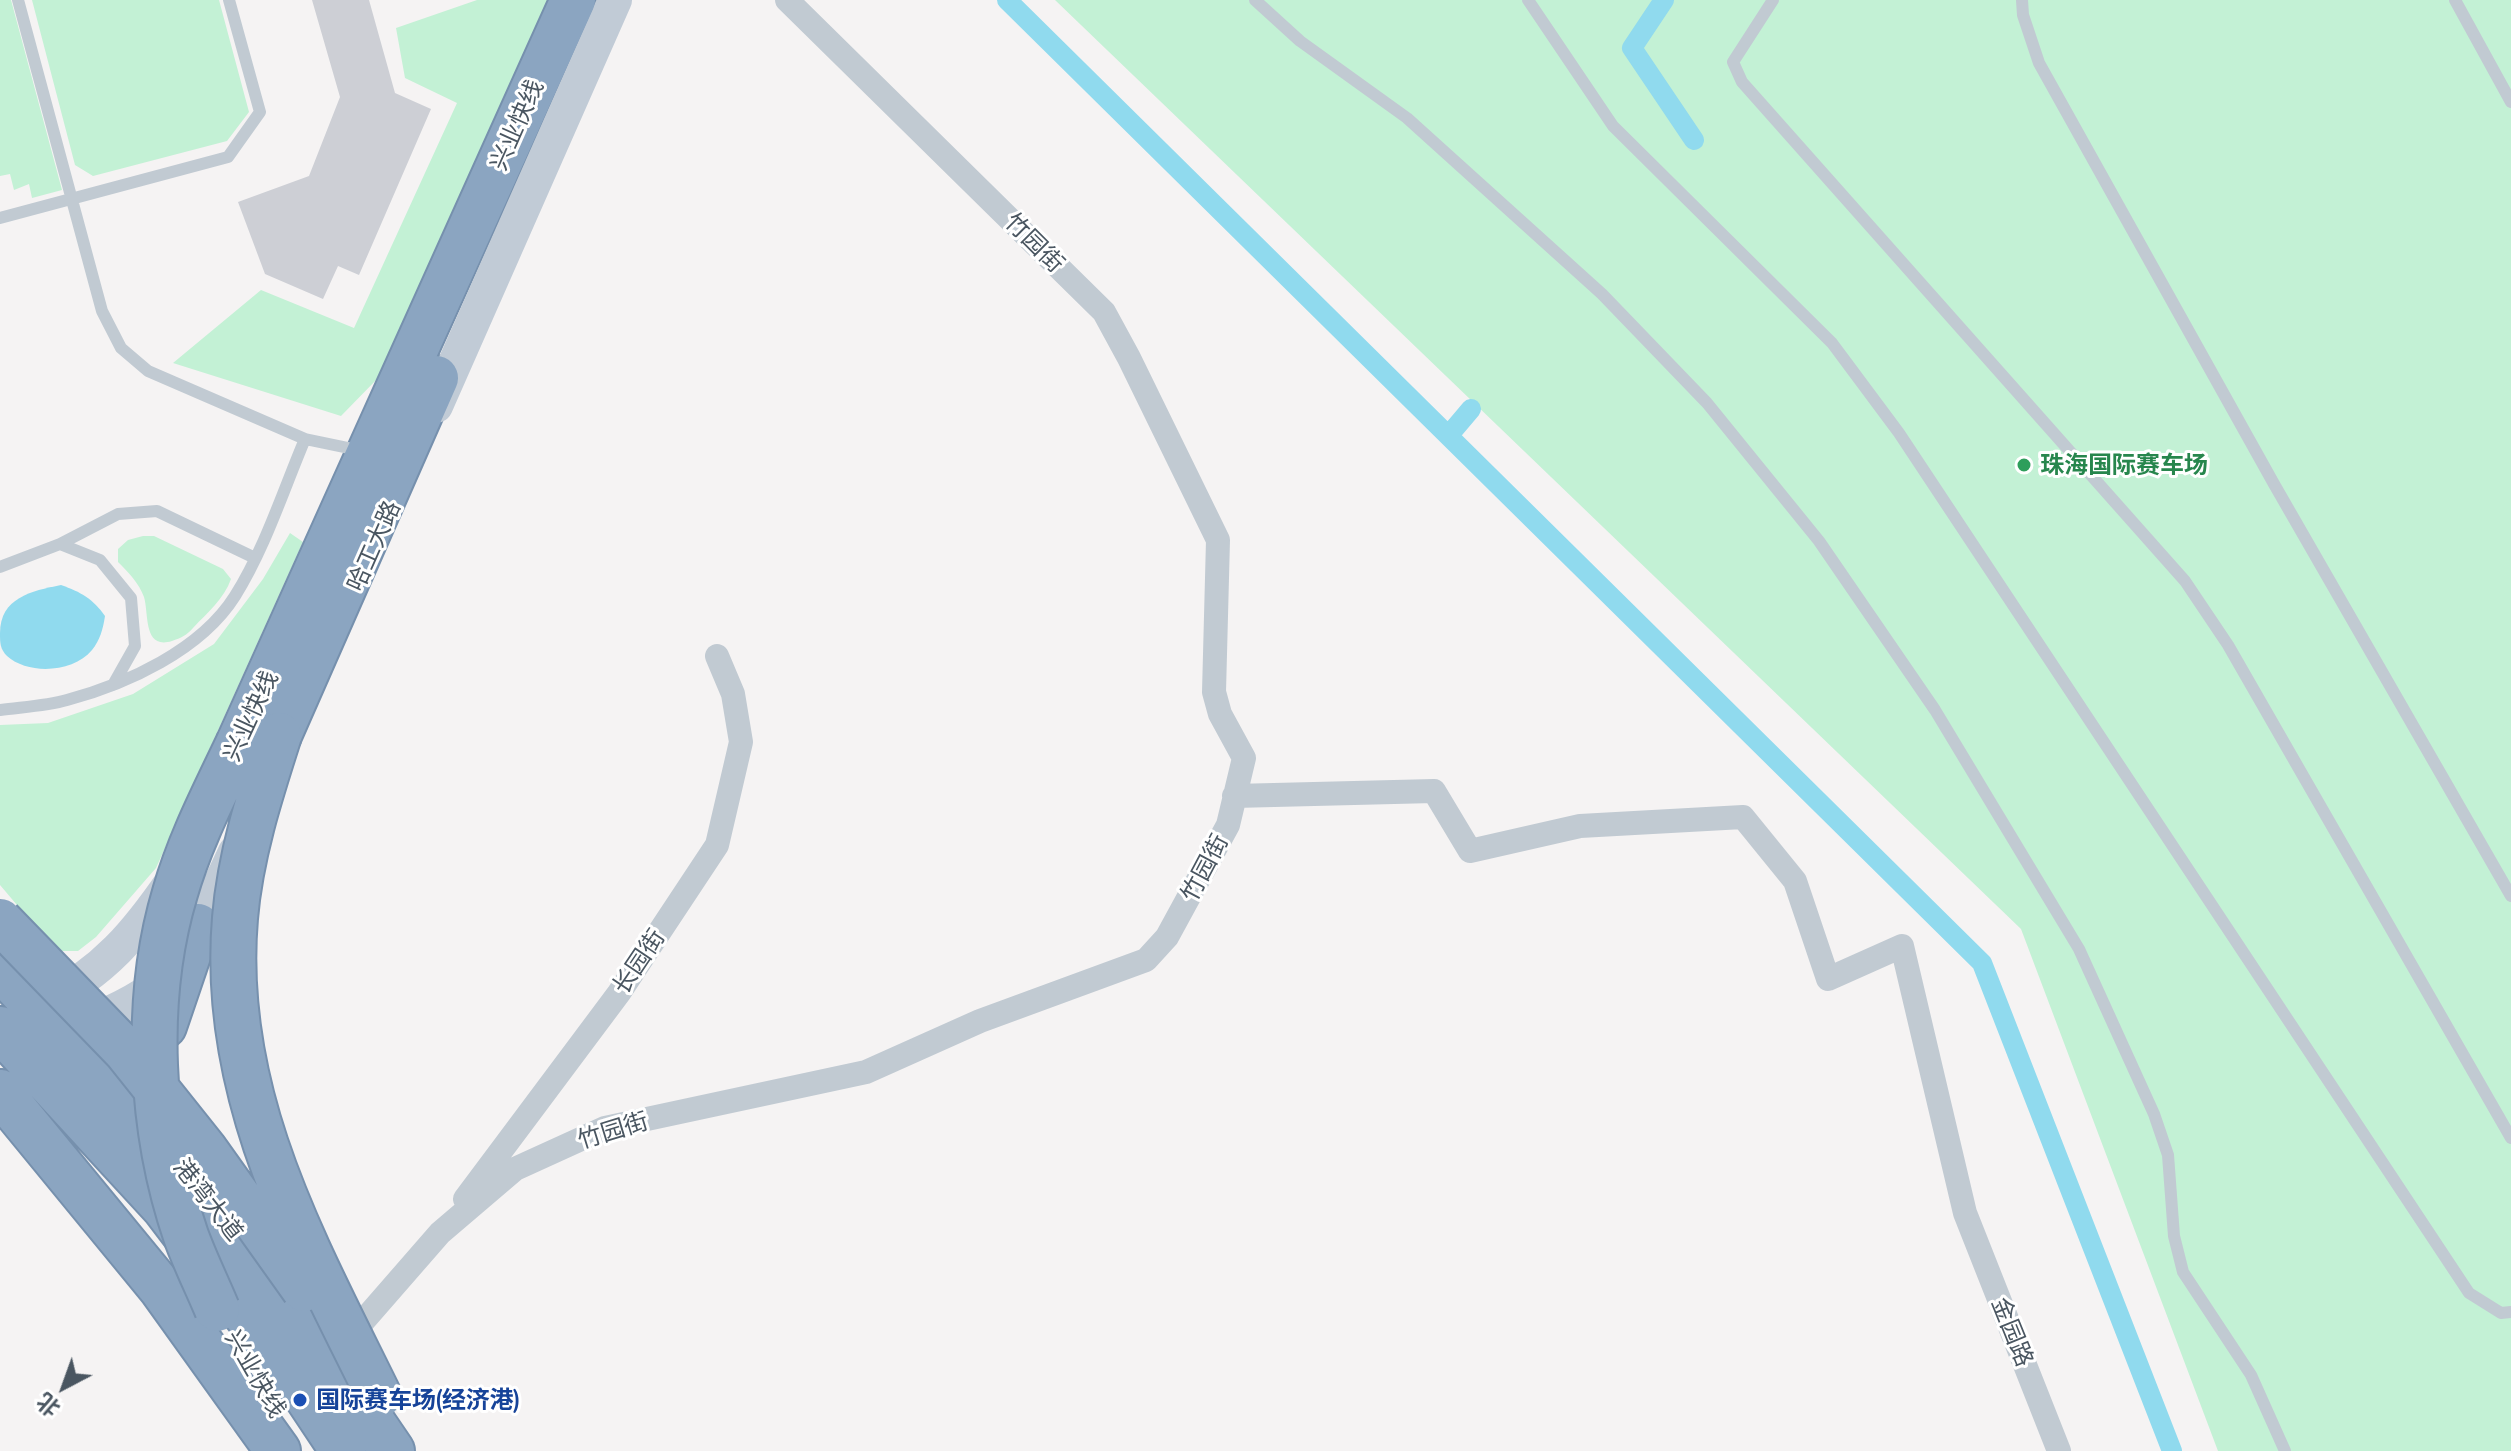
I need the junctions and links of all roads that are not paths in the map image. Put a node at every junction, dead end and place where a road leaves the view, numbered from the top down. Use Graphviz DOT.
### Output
graph roads {
  1 [pos="18,0"];
  2 [pos="229,0"];
  3 [pos="563,0"];
  4 [pos="573,0"];
  5 [pos="605,0"];
  6 [pos="615,0"];
  7 [pos="787,0"];
  8 [pos="1255,0"];
  9 [pos="1528,0"];
  10 [pos="1773,0"];
  11 [pos="2022,0"];
  12 [pos="2455,0"];
  13 [pos="2511,102"];
  14 [pos="71,198"];
  15 [pos="0,218"];
  16 [pos="305,439"];
  17 [pos="358,450"];
  18 [pos="60,544"];
  19 [pos="255,558"];
  20 [pos="0,567"];
  21 [pos="717,656"];
  22 [pos="113,685"];
  23 [pos="0,699"];
  24 [pos="5,709"];
  25 [pos="1234,796"];
  26 [pos="2511,896"];
  27 [pos="0,921"];
  28 [pos="198,926"];
  29 [pos="0,968"];
  30 [pos="17,1038"];
  31 [pos="0,1092"];
  32 [pos="2511,1138"];
  33 [pos="175,1157"];
  34 [pos="440,1233"];
  35 [pos="2511,1312"];
  36 [pos="326,1354"];
  37 [pos="379,1396"];
  38 [pos="278,1451"];
  39 [pos="300,1451"];
  40 [pos="343,1451"];
  41 [pos="392,1451"];
  42 [pos="412,1451"];
  43 [pos="2059,1451"];
  44 [pos="2285,1451"];
  1 -- 14 [label="lane"];
  2 -- 14 [label="lane"];
  3 -- 17 [label="street"];
  4 -- 39 [label="highway, 兴业快线, bridge"];
  5 -- 37 [label="highway, 兴业快线, bridge"];
  6 -- 28 [label="street, 哈工大路"];
  7 -- 25 [label="street, 竹园街"];
  8 -- 44 [label="lane"];
  9 -- 35 [label="lane"];
  10 -- 32 [label="lane"];
  11 -- 26 [label="lane"];
  12 -- 13 [label="lane"];
  14 -- 15 [label="lane"];
  14 -- 16 [label="lane"];
  16 -- 17 [label="lane"];
  16 -- 19 [label="lane"];
  17 -- 30 [label="street"];
  18 -- 19 [label="lane"];
  18 -- 20 [label="lane"];
  18 -- 22 [label="lane"];
  19 -- 22 [label="lane"];
  21 -- 34 [label="street, 长园街"];
  22 -- 24 [label="lane"];
  23 -- 24 [label="lane"];
  25 -- 34 [label="street, 竹园街"];
  25 -- 43 [label="street, 金园路"];
  27 -- 37 [label="highway, bridge"];
  28 -- 30 [label="street, 哈工大路"];
  28 -- 33 [label="highway"];
  29 -- 30 [label="highway, 港湾大道"];
  30 -- 33 [label="highway, 港湾大道"];
  30 -- 40 [label="highway, 港湾大道"];
  31 -- 38 [label="highway"];
  33 -- 36 [label="highway, 港湾大道"];
  34 -- 36 [label="street, 竹园街"];
  36 -- 41 [label="highway, 港湾大道"];
  37 -- 42 [label="highway"];
}
